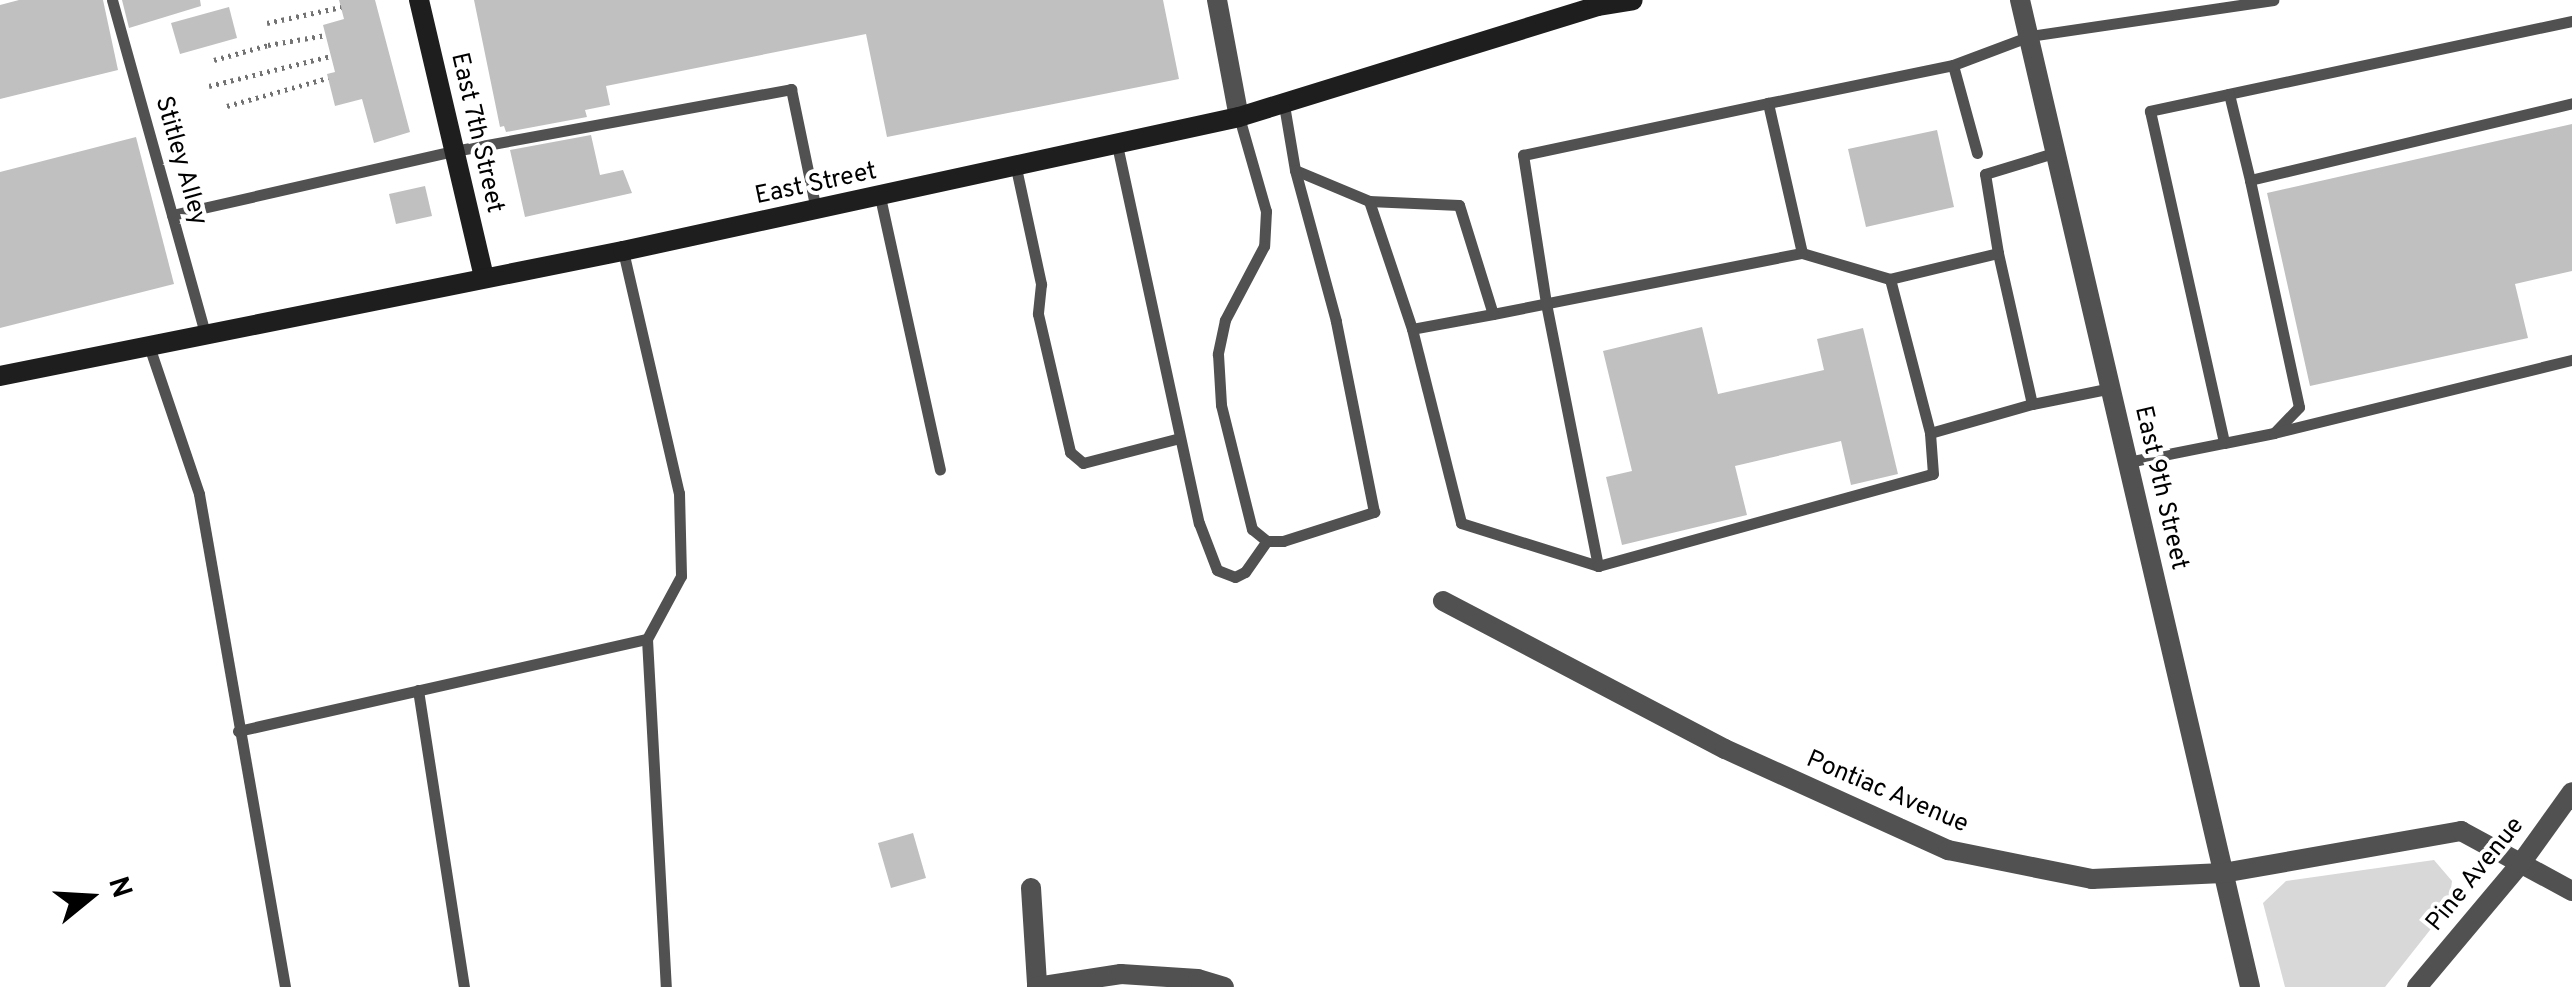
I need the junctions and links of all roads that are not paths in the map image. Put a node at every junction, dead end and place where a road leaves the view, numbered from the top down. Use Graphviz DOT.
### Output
graph roads {
  1 [pos="112,0"];
  2 [pos="419,0"];
  3 [pos="1217,0"];
  4 [pos="1632,0"];
  5 [pos="2020,0"];
  6 [pos="2273,0"];
  7 [pos="2572,21"];
  8 [pos="2030,36"];
  9 [pos="1952,65"];
  10 [pos="2229,94"];
  11 [pos="1768,103"];
  12 [pos="2572,103"];
  13 [pos="1284,105"];
  14 [pos="1240,117"];
  15 [pos="1117,145"];
  16 [pos="454,151"];
  17 [pos="2057,152"];
  18 [pos="1976,154"];
  19 [pos="1016,168"];
  20 [pos="1295,170"];
  21 [pos="2250,180"];
  22 [pos="880,197"];
  23 [pos="1369,201"];
  24 [pos="816,210"];
  25 [pos="172,215"];
  26 [pos="624,251"];
  27 [pos="1802,253"];
  28 [pos="1998,253"];
  29 [pos="484,278"];
  30 [pos="1890,279"];
  31 [pos="1546,303"];
  32 [pos="1493,314"];
  33 [pos="1412,329"];
  34 [pos="205,334"];
  35 [pos="148,346"];
  36 [pos="2572,360"];
  37 [pos="0,376"];
  38 [pos="2111,388"];
  39 [pos="2032,404"];
  40 [pos="1930,433"];
  41 [pos="2274,433"];
  42 [pos="1180,438"];
  43 [pos="2224,444"];
  44 [pos="2128,462"];
  45 [pos="940,470"];
  46 [pos="1267,541"];
  47 [pos="1598,566"];
  48 [pos="1444,601"];
  49 [pos="647,639"];
  50 [pos="418,690"];
  51 [pos="238,731"];
  52 [pos="2572,792"];
  53 [pos="2520,863"];
  54 [pos="2222,874"];
  55 [pos="1031,888"];
  56 [pos="2572,891"];
  57 [pos="1037,986"];
  58 [pos="285,987"];
  59 [pos="464,987"];
  60 [pos="666,987"];
  61 [pos="1224,987"];
  62 [pos="2250,987"];
  63 [pos="2417,987"];
  1 -- 25 [label="lane, Stitley Alley"];
  2 -- 16 [label="main road, East 7th Street"];
  3 -- 14 [label="street"];
  4 -- 13 [label="main road, East Street"];
  5 -- 8 [label="street, East 9th Street"];
  6 -- 8 [label="lane"];
  7 -- 10 [label="lane"];
  8 -- 9 [label="lane"];
  8 -- 17 [label="street, East 9th Street"];
  9 -- 11 [label="lane"];
  9 -- 18 [label="lane"];
  10 -- 21 [label="lane"];
  10 -- 43 [label="lane"];
  11 -- 27 [label="lane"];
  11 -- 31 [label="lane"];
  12 -- 21 [label="lane"];
  13 -- 14 [label="main road, East Street"];
  13 -- 20 [label="lane"];
  14 -- 15 [label="main road, East Street"];
  14 -- 46 [label="lane"];
  15 -- 19 [label="main road, East Street"];
  15 -- 42 [label="lane"];
  16 -- 24 [label="lane"];
  16 -- 25 [label="lane"];
  16 -- 29 [label="main road, East 7th Street"];
  17 -- 28 [label="lane"];
  17 -- 38 [label="street, East 9th Street"];
  19 -- 22 [label="main road, East Street"];
  19 -- 42 [label="lane"];
  20 -- 23 [label="lane"];
  20 -- 46 [label="lane"];
  21 -- 41 [label="lane"];
  22 -- 24 [label="main road, East Street"];
  22 -- 45 [label="lane"];
  23 -- 32 [label="lane"];
  23 -- 33 [label="lane"];
  24 -- 26 [label="main road, East Street"];
  25 -- 34 [label="lane, Stitley Alley"];
  26 -- 29 [label="main road, East Street"];
  26 -- 49 [label="lane"];
  27 -- 30 [label="lane"];
  27 -- 31 [label="lane"];
  28 -- 30 [label="lane"];
  28 -- 39 [label="lane"];
  29 -- 34 [label="main road, East Street"];
  30 -- 40 [label="lane"];
  31 -- 32 [label="lane"];
  31 -- 47 [label="lane"];
  32 -- 33 [label="lane"];
  33 -- 47 [label="lane"];
  34 -- 35 [label="main road, East Street"];
  35 -- 37 [label="main road, East Street"];
  35 -- 51 [label="lane"];
  36 -- 41 [label="lane"];
  38 -- 39 [label="lane"];
  38 -- 44 [label="street, East 9th Street"];
  39 -- 40 [label="lane"];
  40 -- 47 [label="lane"];
  41 -- 43 [label="lane"];
  42 -- 46 [label="lane"];
  43 -- 44 [label="lane"];
  44 -- 54 [label="street, East 9th Street"];
  48 -- 54 [label="street, Pontiac Avenue"];
  49 -- 50 [label="lane"];
  49 -- 60 [label="lane"];
  50 -- 51 [label="lane"];
  50 -- 59 [label="lane"];
  51 -- 58 [label="lane"];
  52 -- 53 [label="street, Pine Avenue"];
  53 -- 54 [label="street, Pontiac Avenue"];
  53 -- 56 [label="street, Pontiac Avenue"];
  53 -- 63 [label="street, Pine Avenue"];
  54 -- 62 [label="street, East 9th Street"];
  55 -- 57 [label="street"];
  57 -- 61 [label="street"];
}
